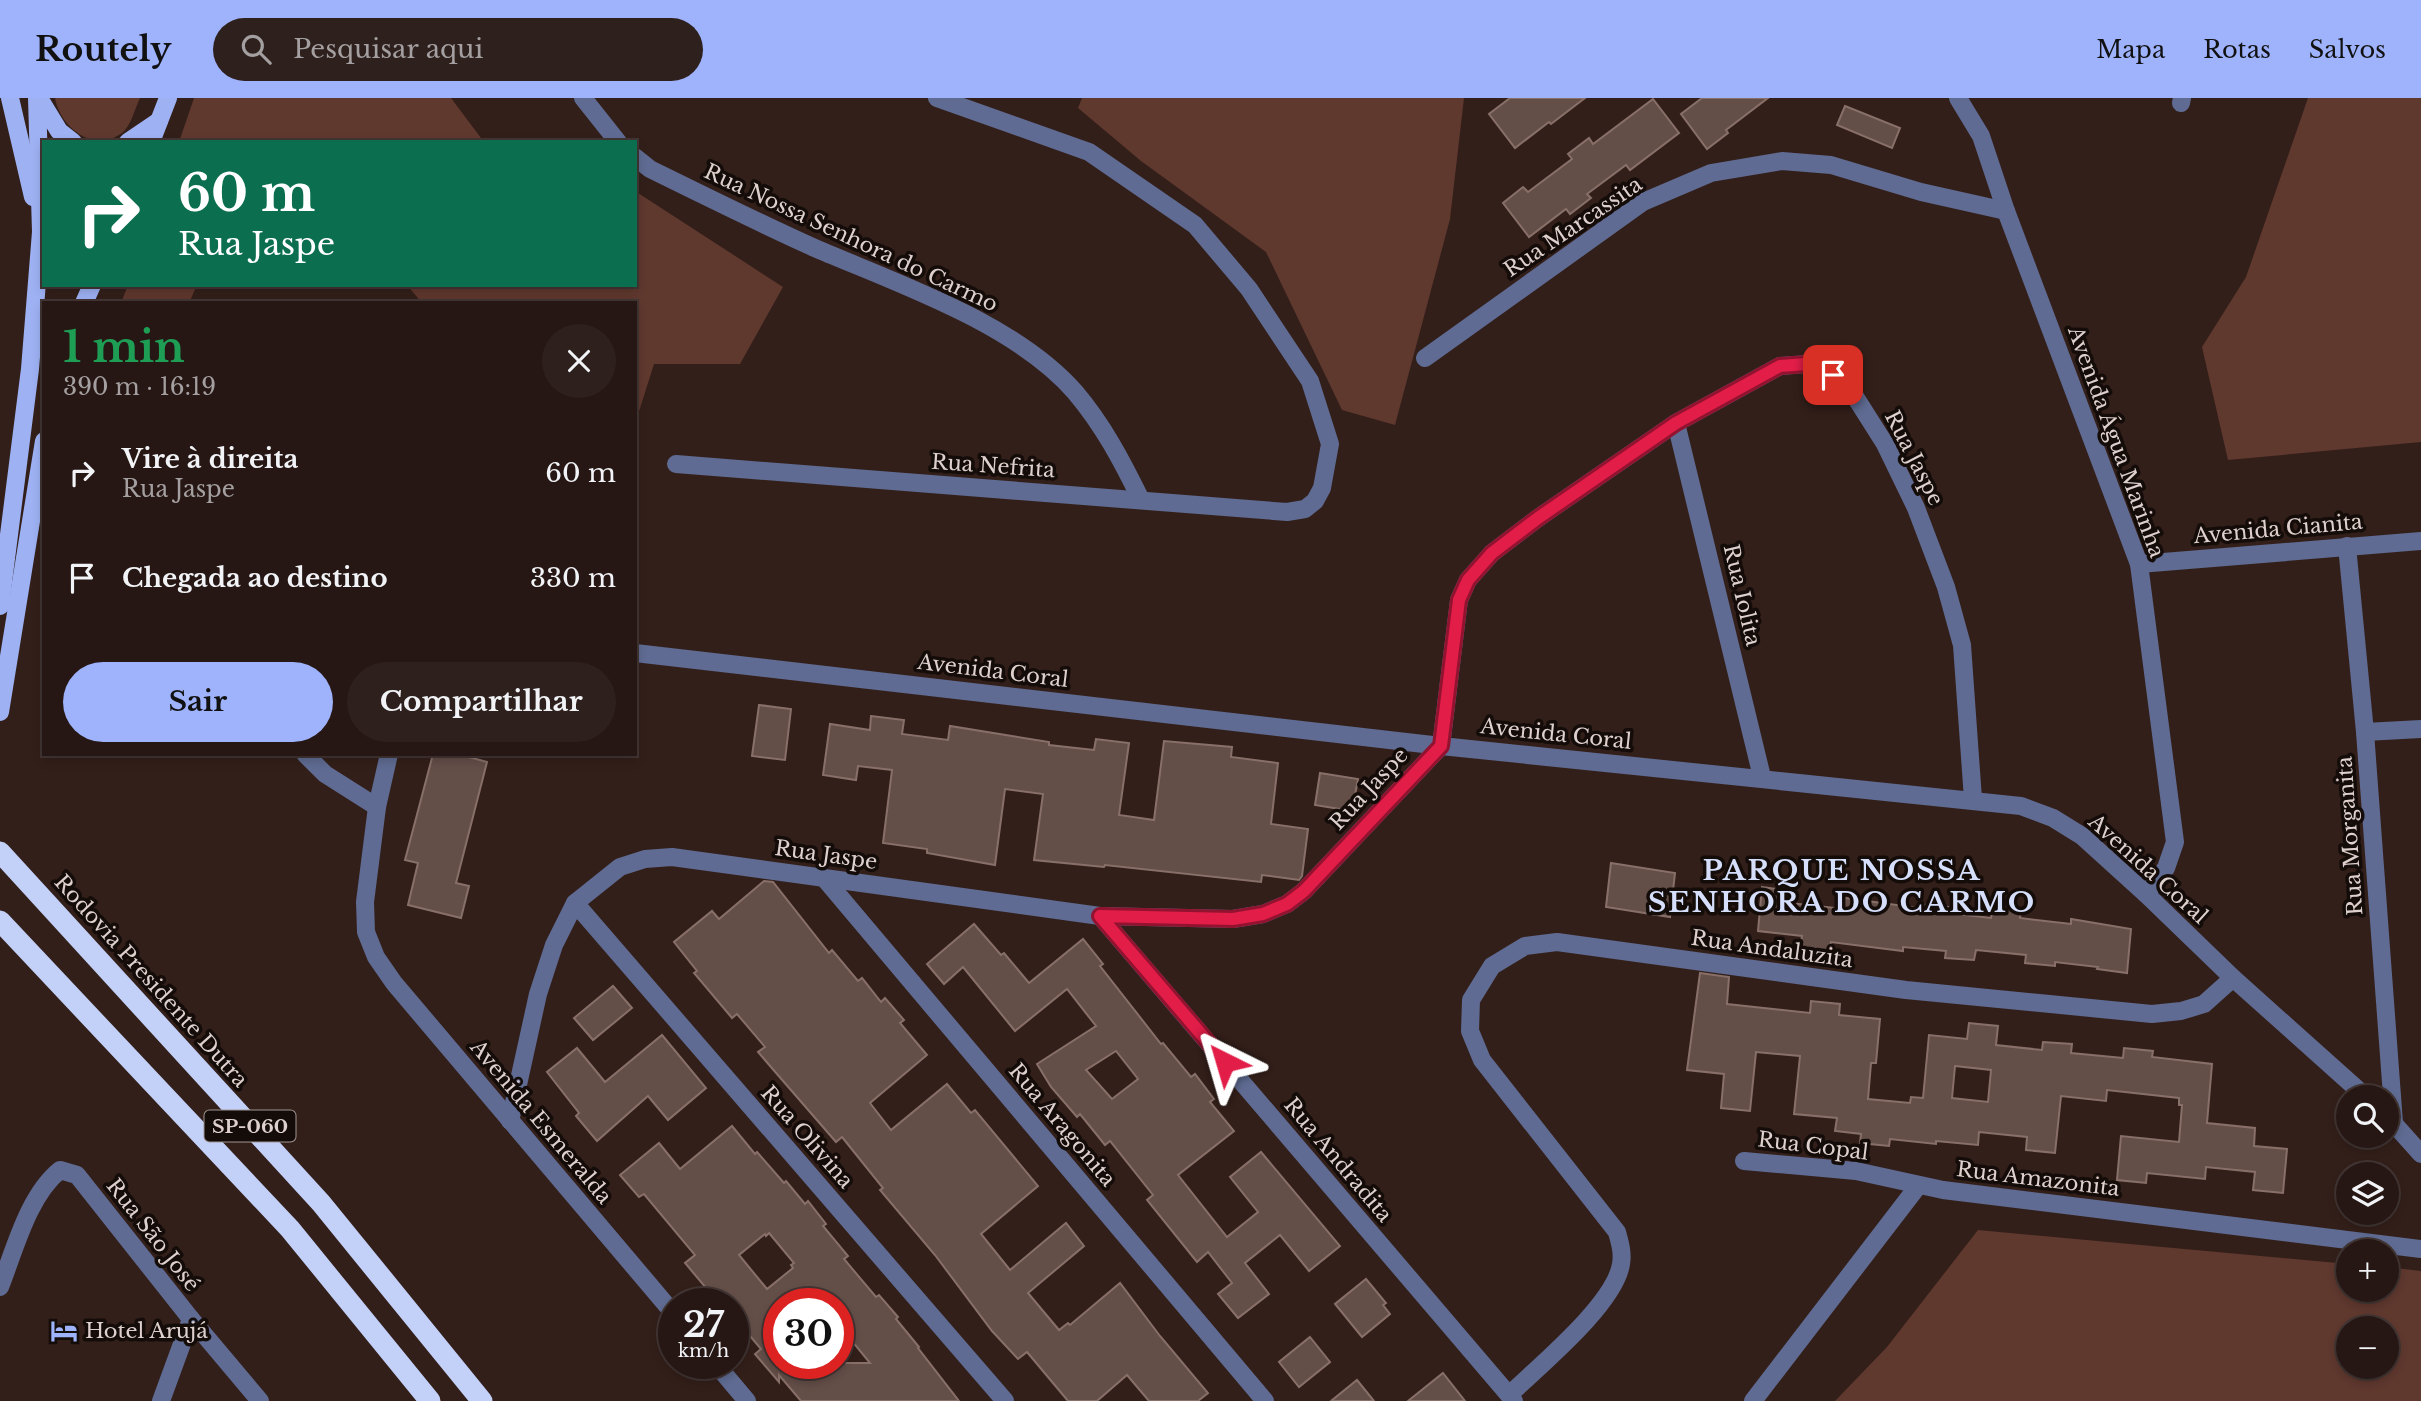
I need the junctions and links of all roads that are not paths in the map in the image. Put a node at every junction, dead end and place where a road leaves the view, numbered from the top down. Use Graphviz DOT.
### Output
graph roads {
  1 [pos="10,98"];
  2 [pos="38,98"];
  3 [pos="168,98"];
  4 [pos="583,98"];
  5 [pos="937,98"];
  6 [pos="1958,98"];
  7 [pos="159,121"];
  8 [pos="70,140"];
  9 [pos="131,140"];
  10 [pos="152,140"];
  11 [pos="616,140"];
  12 [pos="637,159"];
  13 [pos="2006,211"];
  14 [pos="41,232"];
  15 [pos="1425,358"];
  16 [pos="1676,423"];
  17 [pos="42,453"];
  18 [pos="676,464"];
  19 [pos="1141,500"];
  20 [pos="2421,541"];
  21 [pos="2347,546"];
  22 [pos="2138,564"];
  23 [pos="0,606"];
  24 [pos="637,653"];
  25 [pos="0,712"];
  26 [pos="2421,729"];
  27 [pos="2365,732"];
  28 [pos="1441,746"];
  29 [pos="307,756"];
  30 [pos="389,756"];
  31 [pos="1762,777"];
  32 [pos="1973,799"];
  33 [pos="377,807"];
  34 [pos="4,856"];
  35 [pos="824,878"];
  36 [pos="2146,894"];
  37 [pos="575,903"];
  38 [pos="1100,916"];
  39 [pos="0,921"];
  40 [pos="2233,978"];
  41 [pos="2353,1085"];
  42 [pos="2389,1085"];
  43 [pos="510,1121"];
  44 [pos="2399,1129"];
  45 [pos="2421,1154"];
  46 [pos="1744,1161"];
  47 [pos="1918,1186"];
  48 [pos="2421,1249"];
  49 [pos="0,1287"];
  50 [pos="658,1295"];
  51 [pos="191,1320"];
  52 [pos="728,1379"];
  53 [pos="1511,1398"];
  54 [pos="161,1401"];
  55 [pos="260,1401"];
  56 [pos="430,1401"];
  57 [pos="482,1401"];
  58 [pos="747,1401"];
  59 [pos="1005,1401"];
  60 [pos="1265,1401"];
  61 [pos="1753,1401"];
  1 -- 14 [label="main road"];
  2 -- 8 [label="main road"];
  2 -- 14 [label="main road"];
  3 -- 7 [label="main road"];
  4 -- 11 [label="street"];
  5 -- 19 [label="street, Rua Nefrita"];
  6 -- 13 [label="street, Avenida Água Marinha"];
  7 -- 9 [label="main road"];
  7 -- 10 [label="main road"];
  12 -- 19 [label="street, Rua Nossa Senhora do Carmo"];
  13 -- 15 [label="street, Rua Marcassita"];
  13 -- 22 [label="street, Avenida Água Marinha"];
  14 -- 23 [label="main road"];
  16 -- 28 [label="street, Rua Jaspe"];
  16 -- 31 [label="street, Rua Iolita"];
  16 -- 32 [label="street, Rua Jaspe"];
  17 -- 25 [label="main road"];
  18 -- 19 [label="street, Rua Nefrita"];
  20 -- 21 [label="street, Avenida Cianita"];
  21 -- 22 [label="street, Avenida Cianita"];
  21 -- 27 [label="street, Rua Morganita"];
  22 -- 36 [label="street, Avenida Água Marinha"];
  24 -- 28 [label="street, Avenida Coral"];
  26 -- 27 [label="street"];
  27 -- 42 [label="street, Rua Morganita"];
  28 -- 31 [label="street, Avenida Coral"];
  28 -- 38 [label="street, Rua Jaspe"];
  29 -- 33 [label="street"];
  30 -- 33 [label="street"];
  31 -- 32 [label="street, Avenida Coral"];
  32 -- 36 [label="street, Avenida Coral"];
  33 -- 43 [label="street, Avenida Esmeralda"];
  34 -- 57 [label="highway, Rodovia Presidente Dutra / SP-060"];
  35 -- 37 [label="street, Rua Jaspe"];
  35 -- 38 [label="street, Rua Jaspe"];
  35 -- 60 [label="street, Rua Aragonita"];
  36 -- 40 [label="street, Avenida Coral"];
  37 -- 43 [label="street, Rua Jaspe"];
  37 -- 59 [label="street, Rua Olivina"];
  38 -- 53 [label="street, Rua Andradita"];
  39 -- 56 [label="highway, SP-060"];
  40 -- 41 [label="street, Avenida Coral"];
  40 -- 53 [label="street, Rua Andaluzita"];
  43 -- 50 [label="street, Avenida Esmeralda"];
  44 -- 45 [label="street"];
  46 -- 47 [label="street, Rua Copal"];
  47 -- 48 [label="street, Rua Amazonita"];
  47 -- 61 [label="street"];
  49 -- 51 [label="street, Rua São José"];
  51 -- 54 [label="street"];
  51 -- 55 [label="street, Rua São José"];
  52 -- 58 [label="street"];
}
